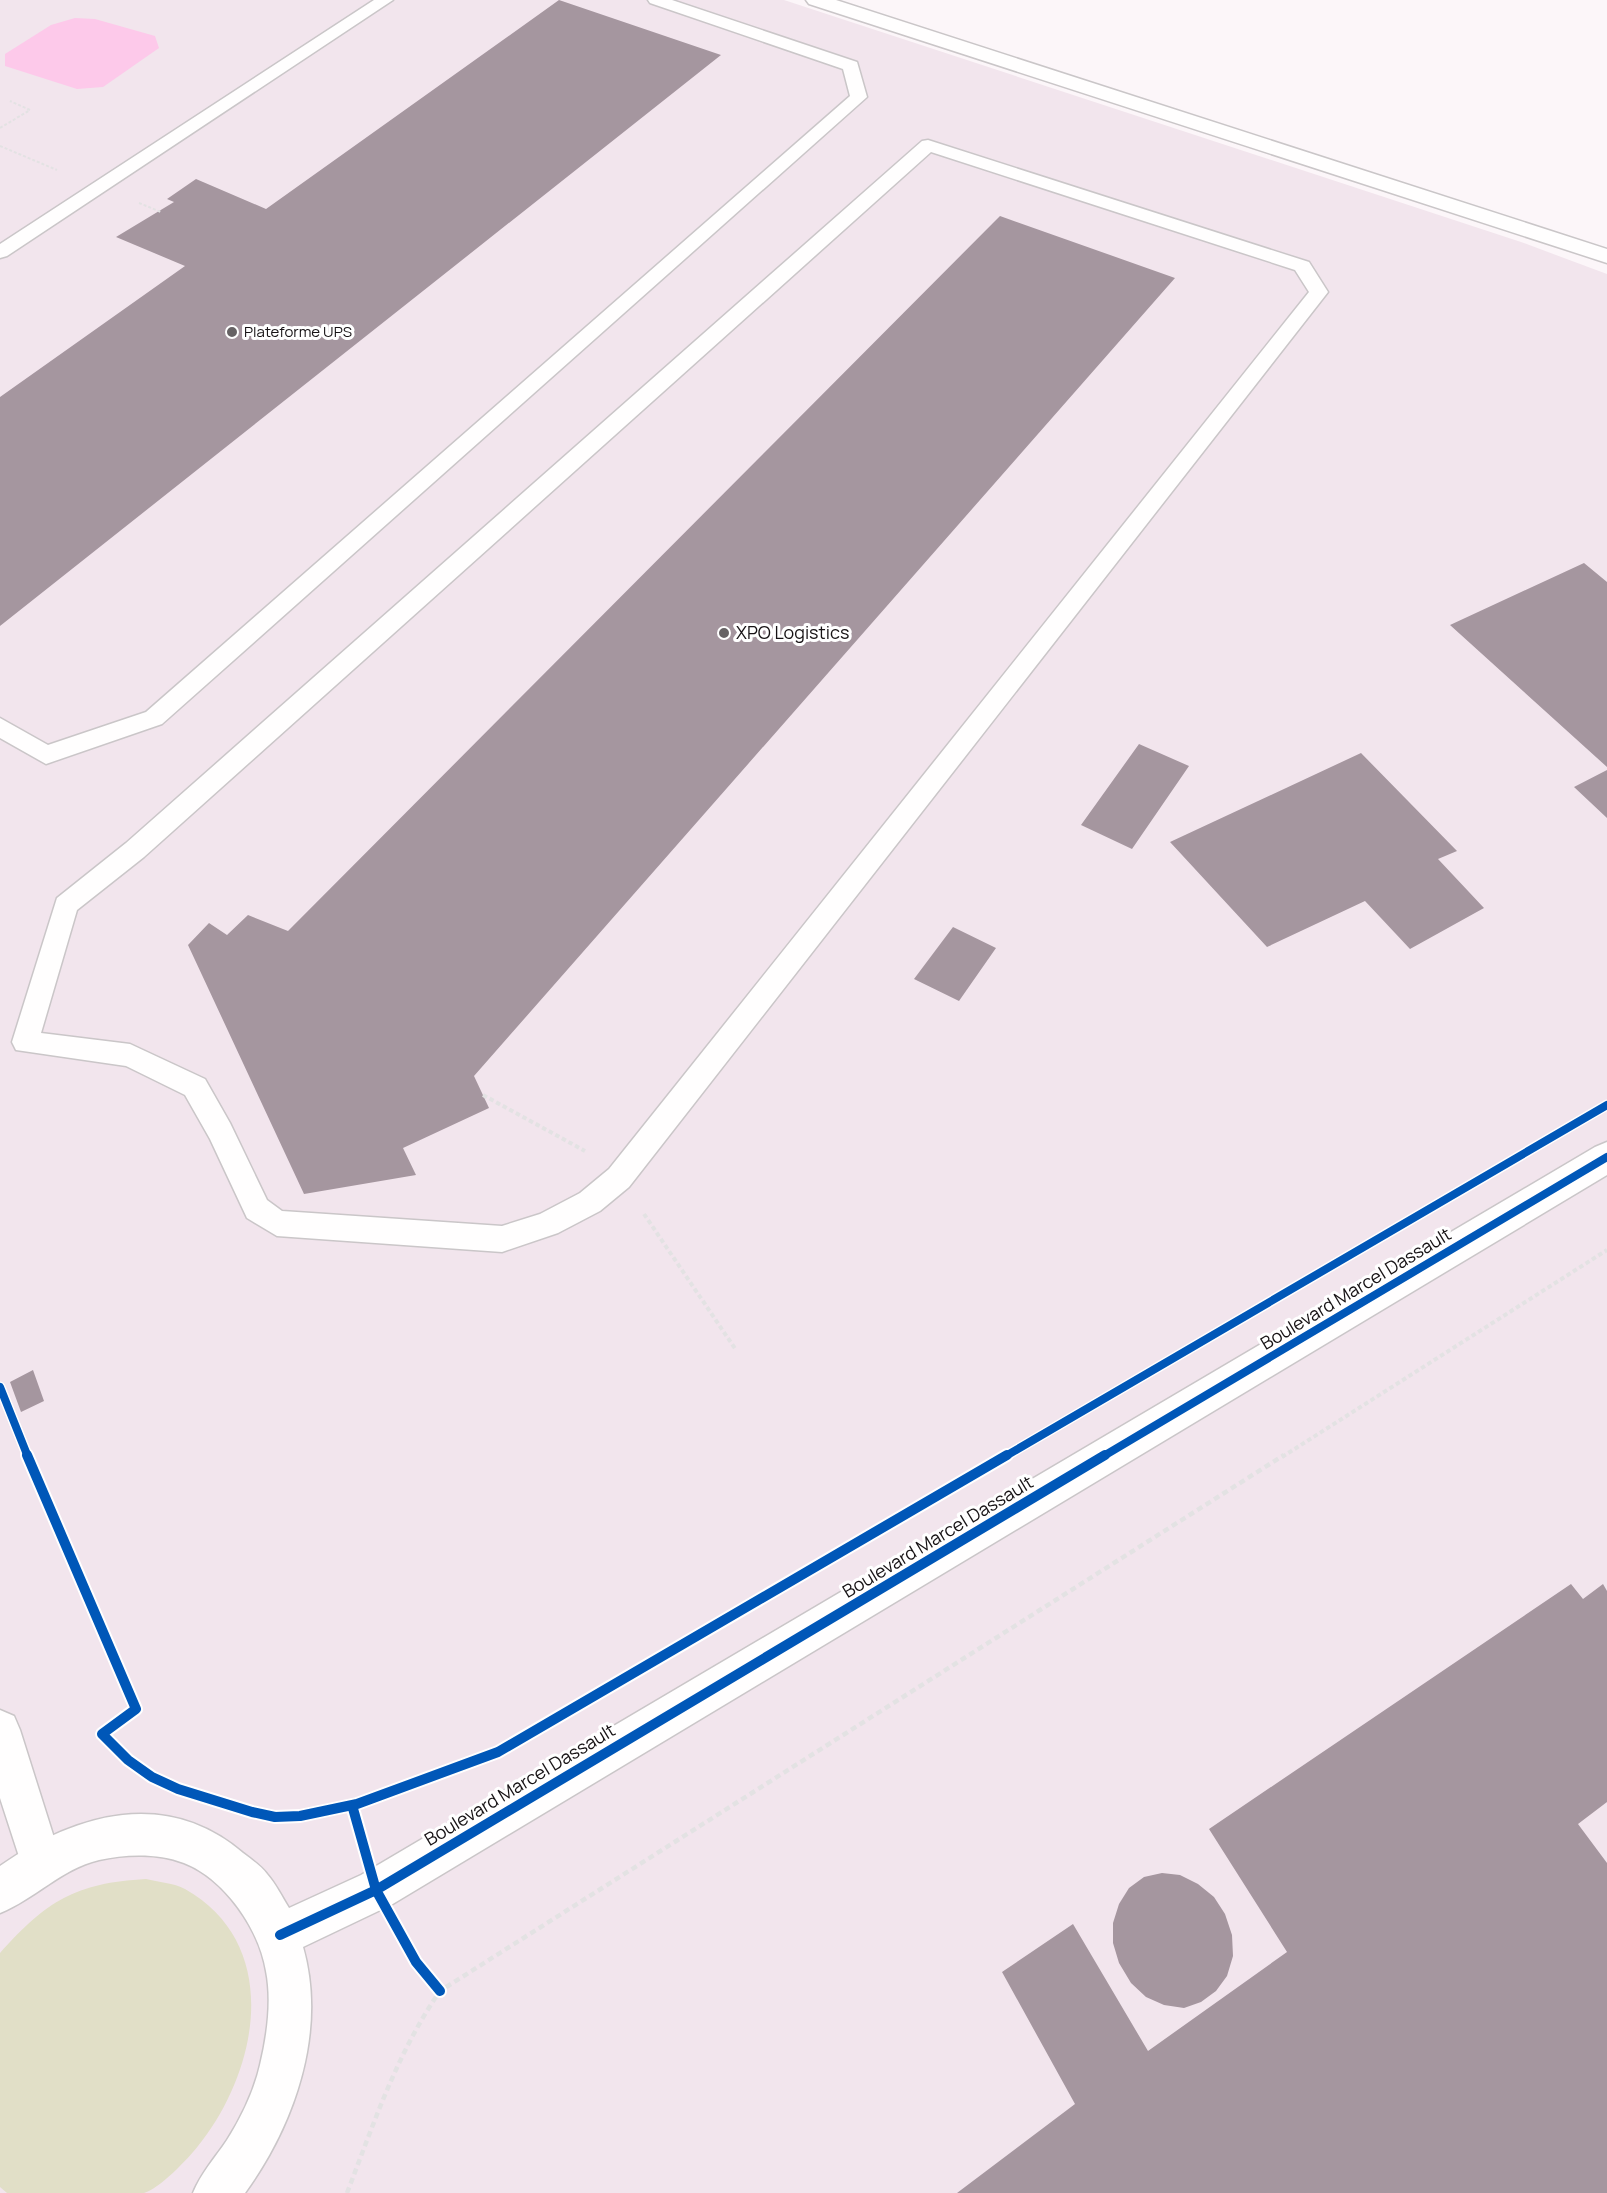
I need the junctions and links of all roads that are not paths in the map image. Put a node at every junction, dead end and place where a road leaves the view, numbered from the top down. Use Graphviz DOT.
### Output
graph roads {
  1 [pos="385,0"];
  2 [pos="656,0"];
  3 [pos="816,0"];
  4 [pos="0,252"];
  5 [pos="1607,256"];
  6 [pos="0,727"];
  7 [pos="25,1042"];
  8 [pos="1607,1157"];
  9 [pos="0,1730"];
  10 [pos="41,1863"];
  11 [pos="0,1892"];
  12 [pos="280,1935"];
  13 [pos="216,2193"];
  1 -- 4 [label="lane"];
  2 -- 6 [label="lane"];
  3 -- 5 [label="street"];
  7 -- 7 [label="lane"];
  8 -- 12 [label="street, Boulevard Marcel Dassault"];
  9 -- 10 [label="street"];
  10 -- 11 [label="street"];
  10 -- 12 [label="street"];
  12 -- 13 [label="street"];
}
